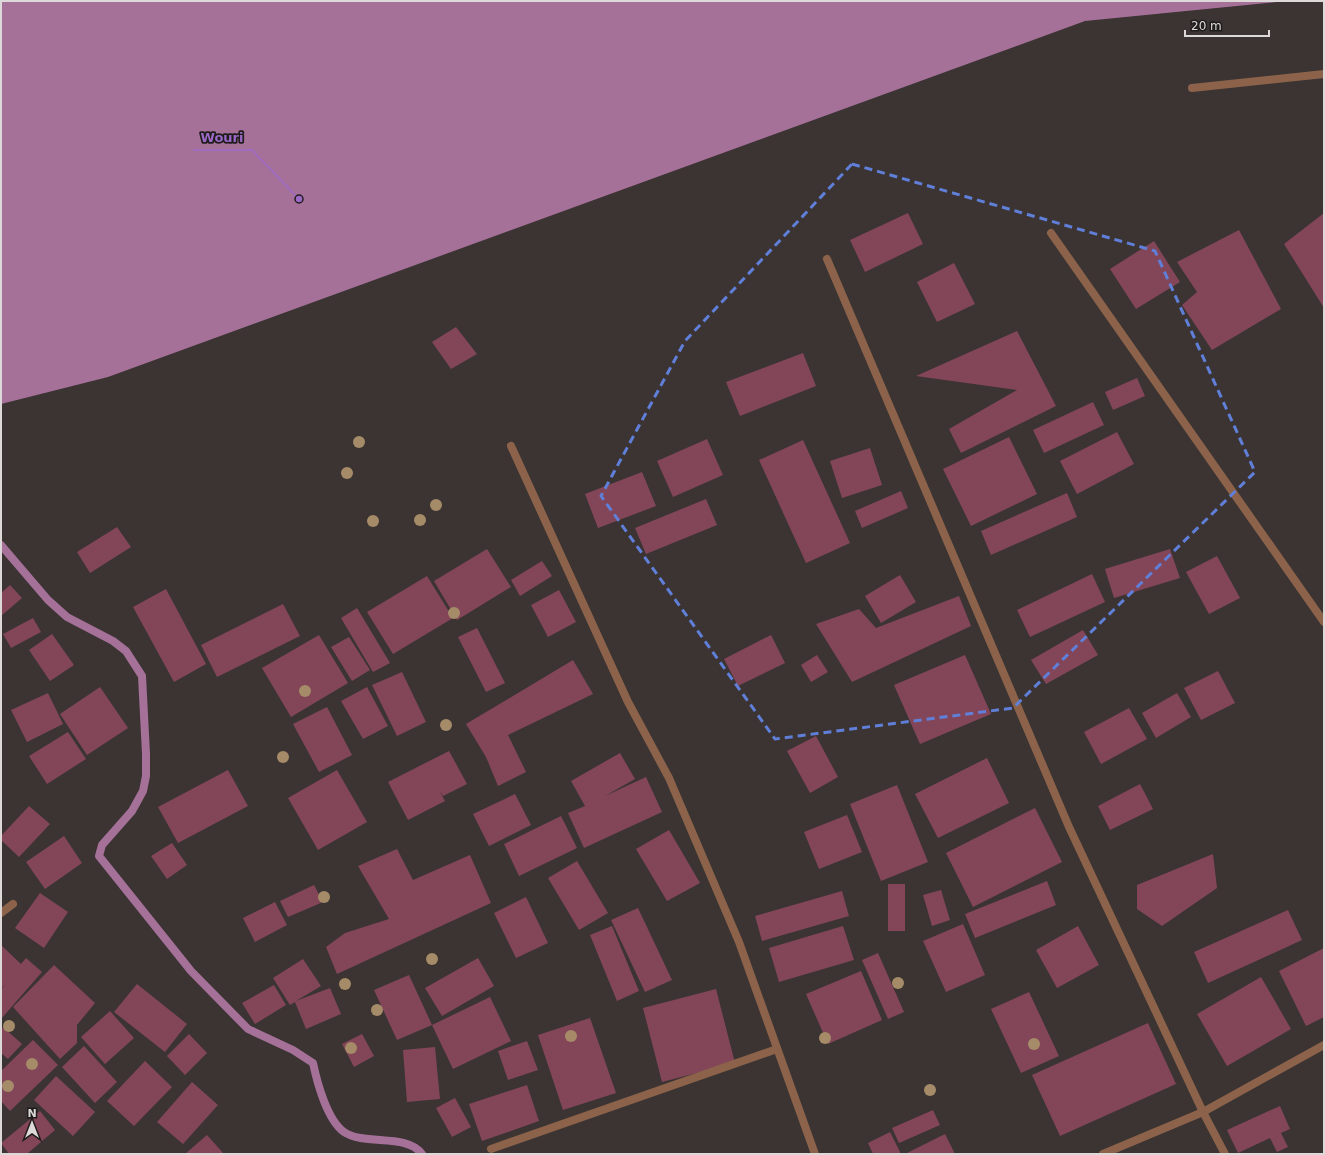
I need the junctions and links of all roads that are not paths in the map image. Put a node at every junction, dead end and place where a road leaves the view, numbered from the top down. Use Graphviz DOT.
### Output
graph roads {
  1 [pos="1324,74"];
  2 [pos="1192,88"];
  3 [pos="1051,233"];
  4 [pos="827,259"];
  5 [pos="511,446"];
  6 [pos="1324,622"];
  7 [pos="13,904"];
  8 [pos="1,912"];
  9 [pos="1324,1045"];
  10 [pos="777,1049"];
  11 [pos="1203,1112"];
  12 [pos="491,1149"];
  13 [pos="815,1154"];
  14 [pos="1103,1154"];
  15 [pos="1225,1154"];
  1 -- 2 [label="street"];
  3 -- 6 [label="street"];
  4 -- 11 [label="street"];
  5 -- 10 [label="street"];
  7 -- 8 [label="street"];
  9 -- 11 [label="street"];
  10 -- 12 [label="street"];
  10 -- 13 [label="street"];
  11 -- 14 [label="street"];
  11 -- 15 [label="street"];
}
